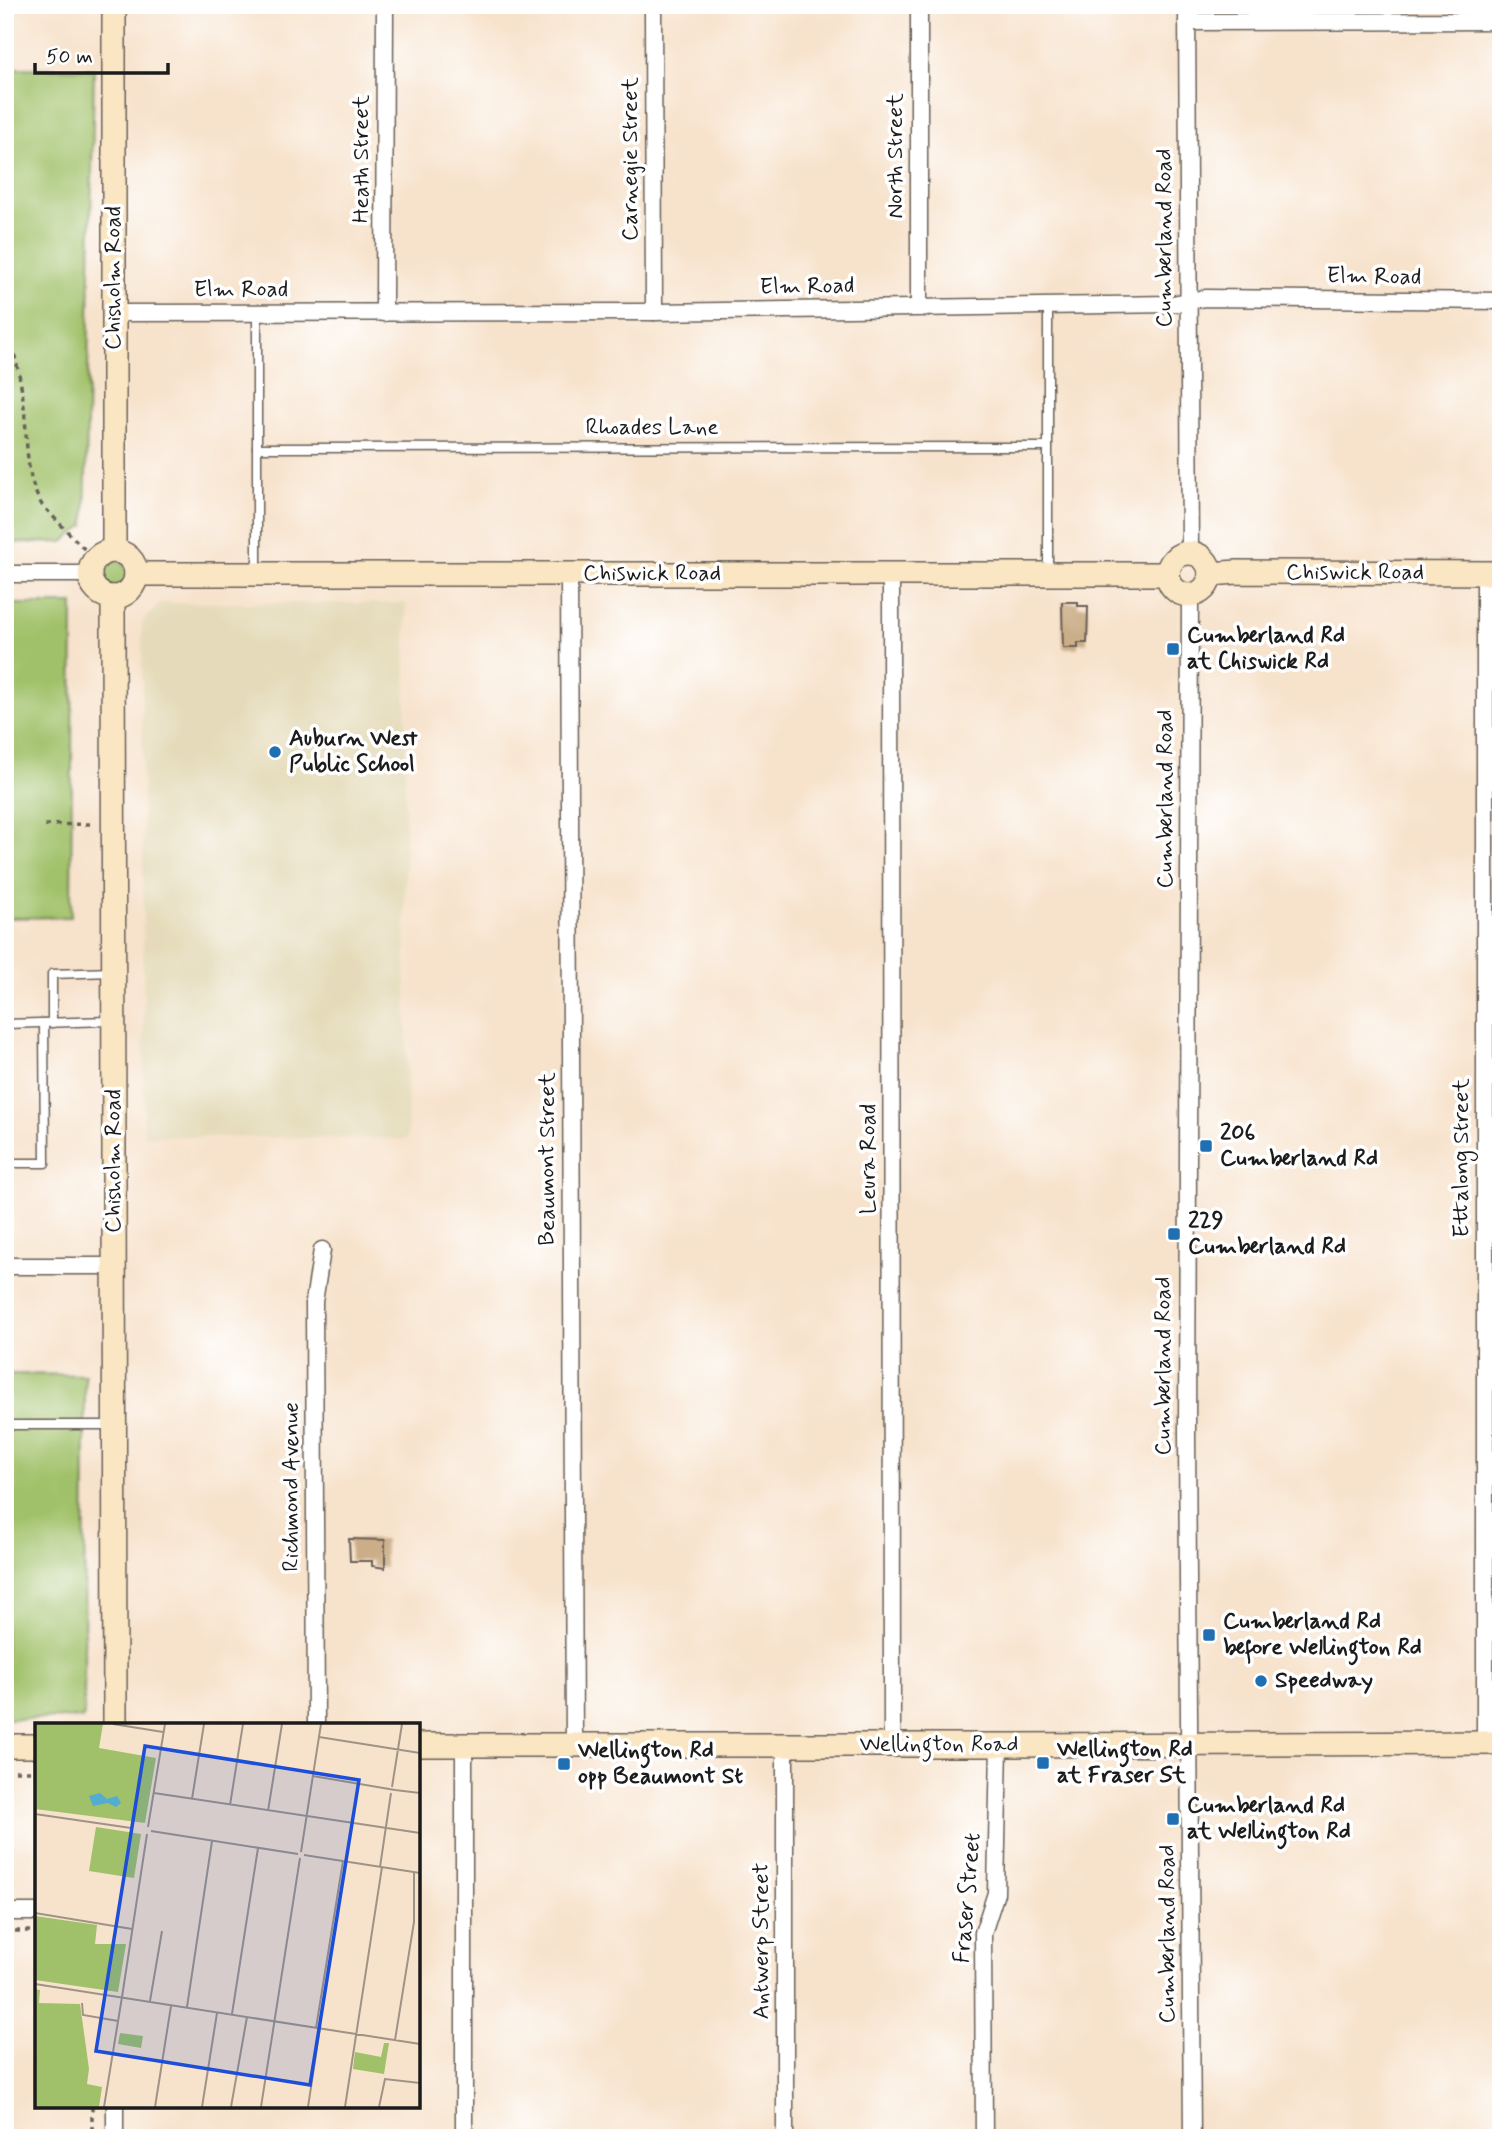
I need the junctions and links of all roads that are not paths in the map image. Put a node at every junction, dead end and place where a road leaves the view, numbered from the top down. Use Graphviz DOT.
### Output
graph roads {
  1 [pos="114,5"];
  2 [pos="385,5"];
  3 [pos="653,5"];
  4 [pos="919,5"];
  5 [pos="1187,14"];
  6 [pos="1501,21"];
  7 [pos="1188,301"];
  8 [pos="1501,301"];
  9 [pos="1048,306"];
  10 [pos="919,307"];
  11 [pos="654,312"];
  12 [pos="114,313"];
  13 [pos="257,313"];
  14 [pos="384,313"];
  15 [pos="1047,447"];
  16 [pos="257,448"];
  17 [pos="1190,554"];
  18 [pos="100,562"];
  19 [pos="891,573"];
  20 [pos="1048,573"];
  21 [pos="1493,573"];
  22 [pos="5,574"];
  23 [pos="136,574"];
  24 [pos="569,574"];
  25 [pos="1168,574"];
  26 [pos="1210,574"];
  27 [pos="257,575"];
  28 [pos="1190,595"];
  29 [pos="113,597"];
  30 [pos="113,972"];
  31 [pos="113,1020"];
  32 [pos="48,1023"];
  33 [pos="5,1024"];
  34 [pos="5,1163"];
  35 [pos="322,1250"];
  36 [pos="5,1266"];
  37 [pos="114,1266"];
  38 [pos="5,1425"];
  39 [pos="114,1425"];
  40 [pos="115,1723"];
  41 [pos="316,1723"];
  42 [pos="1493,1743"];
  43 [pos="573,1744"];
  44 [pos="420,1745"];
  45 [pos="464,1745"];
  46 [pos="785,1745"];
  47 [pos="892,1745"];
  48 [pos="999,1745"];
  49 [pos="1189,1745"];
  50 [pos="5,1746"];
  51 [pos="35,1746"];
  52 [pos="5,1912"];
  53 [pos="35,1912"];
  54 [pos="115,2108"];
  55 [pos="115,2138"];
  56 [pos="464,2138"];
  57 [pos="785,2138"];
  58 [pos="984,2138"];
  59 [pos="1192,2138"];
  1 -- 12 [label="main road, Chisholm Road"];
  2 -- 14 [label="street, Heath Street"];
  3 -- 11 [label="street, Carnegie Street"];
  4 -- 10 [label="street, North Street"];
  5 -- 6 [label="street"];
  5 -- 7 [label="street, Cumberland Road"];
  7 -- 8 [label="street, Elm Road"];
  7 -- 9 [label="street, Elm Road"];
  7 -- 17 [label="street, Cumberland Road"];
  9 -- 10 [label="street, Elm Road"];
  9 -- 15 [label="lane"];
  10 -- 11 [label="street, Elm Road"];
  11 -- 14 [label="street, Elm Road"];
  12 -- 13 [label="street, Elm Road"];
  12 -- 18 [label="main road, Chisholm Road"];
  13 -- 14 [label="street, Elm Road"];
  13 -- 16 [label="lane"];
  15 -- 16 [label="lane, Rhoades Lane"];
  15 -- 20 [label="lane"];
  16 -- 27 [label="lane"];
  17 -- 25 [label="main road"];
  17 -- 26 [label="main road"];
  18 -- 22 [label="street"];
  18 -- 23 [label="main road"];
  18 -- 29 [label="main road"];
  19 -- 20 [label="main road, Chiswick Road"];
  19 -- 24 [label="main road, Chiswick Road"];
  19 -- 47 [label="street, Leura Road"];
  20 -- 25 [label="main road, Chiswick Road"];
  21 -- 26 [label="main road, Chiswick Road"];
  21 -- 42 [label="street, Ettalong Street"];
  23 -- 27 [label="main road, Chiswick Road"];
  23 -- 29 [label="main road"];
  24 -- 27 [label="main road, Chiswick Road"];
  24 -- 43 [label="street, Beaumont Street"];
  25 -- 28 [label="main road"];
  26 -- 28 [label="main road"];
  28 -- 49 [label="street, Cumberland Road"];
  29 -- 30 [label="main road, Chisholm Road"];
  30 -- 31 [label="main road, Chisholm Road"];
  30 -- 32 [label="lane"];
  31 -- 32 [label="lane"];
  31 -- 37 [label="main road, Chisholm Road"];
  32 -- 33 [label="lane"];
  32 -- 34 [label="lane"];
  35 -- 41 [label="street, Richmond Avenue"];
  36 -- 37 [label="street"];
  37 -- 39 [label="main road, Chisholm Road"];
  38 -- 39 [label="lane"];
  39 -- 40 [label="main road, Chisholm Road"];
  42 -- 49 [label="main road, Wellington Road"];
  43 -- 45 [label="main road, Wellington Road"];
  43 -- 46 [label="main road, Wellington Road"];
  44 -- 45 [label="main road, Wellington Road"];
  45 -- 56 [label="street"];
  46 -- 47 [label="main road, Wellington Road"];
  46 -- 57 [label="street, Antwerp Street"];
  47 -- 48 [label="main road, Wellington Road"];
  48 -- 49 [label="main road, Wellington Road"];
  48 -- 58 [label="street, Fraser Street"];
  49 -- 59 [label="street, Cumberland Road"];
  50 -- 51 [label="main road"];
  52 -- 53 [label="street"];
  54 -- 55 [label="street"];
}
